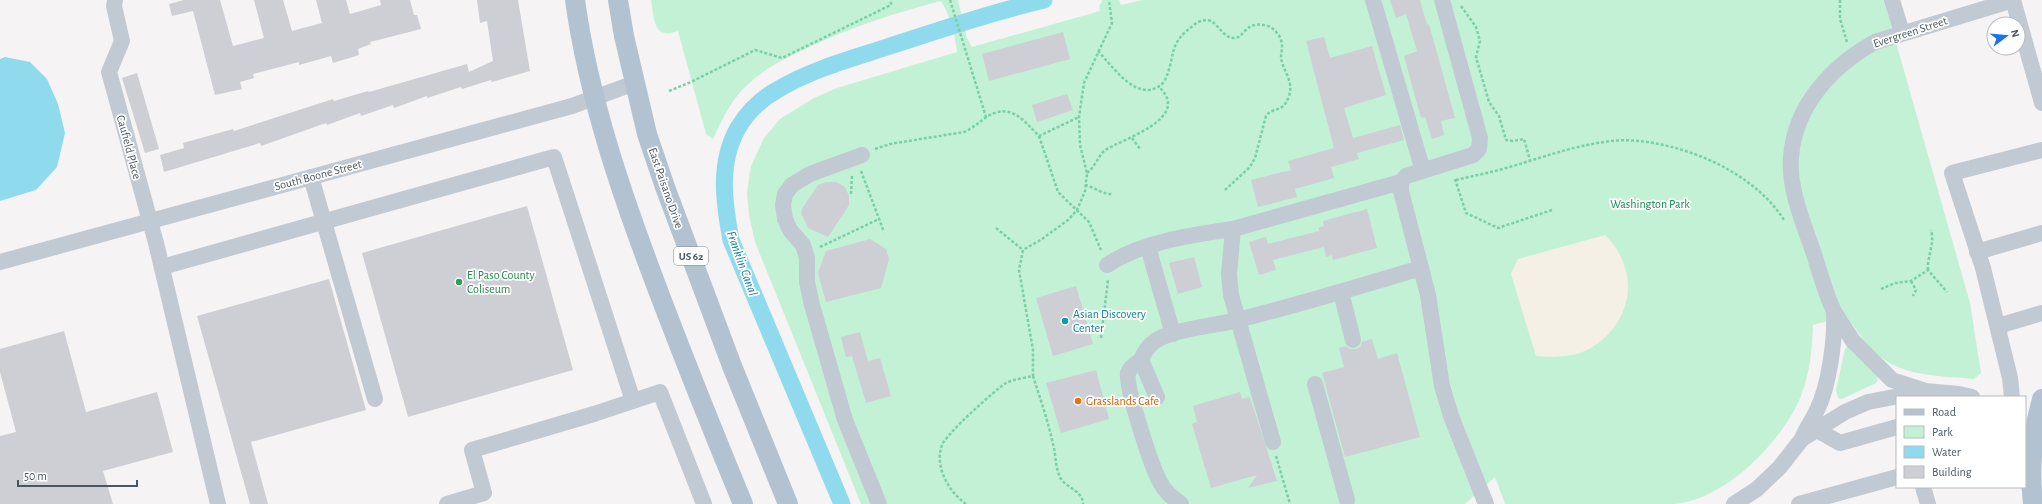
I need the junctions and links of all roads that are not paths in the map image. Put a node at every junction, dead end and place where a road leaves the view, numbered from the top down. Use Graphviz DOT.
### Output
graph roads {
  1 [pos="115,0"];
  2 [pos="575,0"];
  3 [pos="618,0"];
  4 [pos="1373,0"];
  5 [pos="1442,0"];
  6 [pos="1892,0"];
  7 [pos="2013,0"];
  8 [pos="1902,33"];
  9 [pos="635,84"];
  10 [pos="595,98"];
  11 [pos="2042,103"];
  12 [pos="2042,150"];
  13 [pos="861,160"];
  14 [pos="1423,171"];
  15 [pos="311,177"];
  16 [pos="1401,182"];
  17 [pos="324,220"];
  18 [pos="150,222"];
  19 [pos="1233,229"];
  20 [pos="2042,233"];
  21 [pos="1148,247"];
  22 [pos="1977,252"];
  23 [pos="0,262"];
  24 [pos="1107,265"];
  25 [pos="162,267"];
  26 [pos="1421,268"];
  27 [pos="1341,292"];
  28 [pos="1834,312"];
  29 [pos="2042,313"];
  30 [pos="1237,320"];
  31 [pos="1998,326"];
  32 [pos="1173,334"];
  33 [pos="1353,340"];
  34 [pos="1141,360"];
  35 [pos="1314,384"];
  36 [pos="1925,391"];
  37 [pos="1904,396"];
  38 [pos="1968,396"];
  39 [pos="2012,396"];
  40 [pos="1157,397"];
  41 [pos="1896,398"];
  42 [pos="375,399"];
  43 [pos="633,401"];
  44 [pos="2037,410"];
  45 [pos="1896,427"];
  46 [pos="1817,430"];
  47 [pos="1802,439"];
  48 [pos="1272,442"];
  49 [pos="1896,477"];
  50 [pos="1923,488"];
  51 [pos="1754,499"];
  52 [pos="1347,500"];
  53 [pos="218,504"];
  54 [pos="447,504"];
  55 [pos="704,504"];
  56 [pos="743,504"];
  57 [pos="788,504"];
  58 [pos="879,504"];
  59 [pos="1181,504"];
  60 [pos="1486,504"];
  61 [pos="1734,504"];
  62 [pos="1799,504"];
  63 [pos="1928,504"];
  64 [pos="2032,504"];
  1 -- 18 [label="street, Caufield Place"];
  2 -- 10 [label="main road"];
  3 -- 9 [label="main road, East Paisano Drive / US 62"];
  4 -- 14 [label="street"];
  5 -- 14 [label="street"];
  6 -- 8 [label="street"];
  7 -- 8 [label="street, Evergreen Street"];
  7 -- 11 [label="street"];
  8 -- 28 [label="street, Evergreen Street"];
  9 -- 10 [label="street, South Boone Street"];
  9 -- 57 [label="main road, East Paisano Drive / US 62"];
  10 -- 15 [label="street, South Boone Street"];
  10 -- 56 [label="main road"];
  12 -- 22 [label="street"];
  13 -- 58 [label="street"];
  14 -- 16 [label="street"];
  15 -- 17 [label="street"];
  15 -- 18 [label="street, South Boone Street"];
  16 -- 19 [label="street"];
  16 -- 26 [label="street"];
  17 -- 25 [label="street"];
  17 -- 42 [label="street"];
  17 -- 43 [label="street"];
  18 -- 23 [label="street, South Boone Street"];
  18 -- 25 [label="street, Caufield Place"];
  19 -- 21 [label="street"];
  19 -- 30 [label="street"];
  20 -- 22 [label="street"];
  21 -- 24 [label="street"];
  21 -- 32 [label="street"];
  22 -- 31 [label="street"];
  25 -- 53 [label="street, Caufield Place"];
  26 -- 27 [label="street"];
  26 -- 60 [label="street"];
  27 -- 30 [label="street"];
  27 -- 33 [label="street"];
  28 -- 36 [label="street, Evergreen Street"];
  28 -- 47 [label="street, Evergreen Street"];
  29 -- 31 [label="street"];
  30 -- 32 [label="street"];
  30 -- 48 [label="street"];
  31 -- 39 [label="street"];
  32 -- 34 [label="street"];
  34 -- 40 [label="street"];
  34 -- 59 [label="street"];
  35 -- 52 [label="street"];
  36 -- 37 [label="street"];
  36 -- 38 [label="street"];
  41 -- 46 [label="street"];
  43 -- 54 [label="street"];
  43 -- 55 [label="street"];
  44 -- 64 [label="main road"];
  45 -- 46 [label="street"];
  46 -- 47 [label="street"];
  47 -- 51 [label="street"];
  49 -- 62 [label="street"];
  50 -- 63 [label="street"];
  51 -- 61 [label="street"];
}
